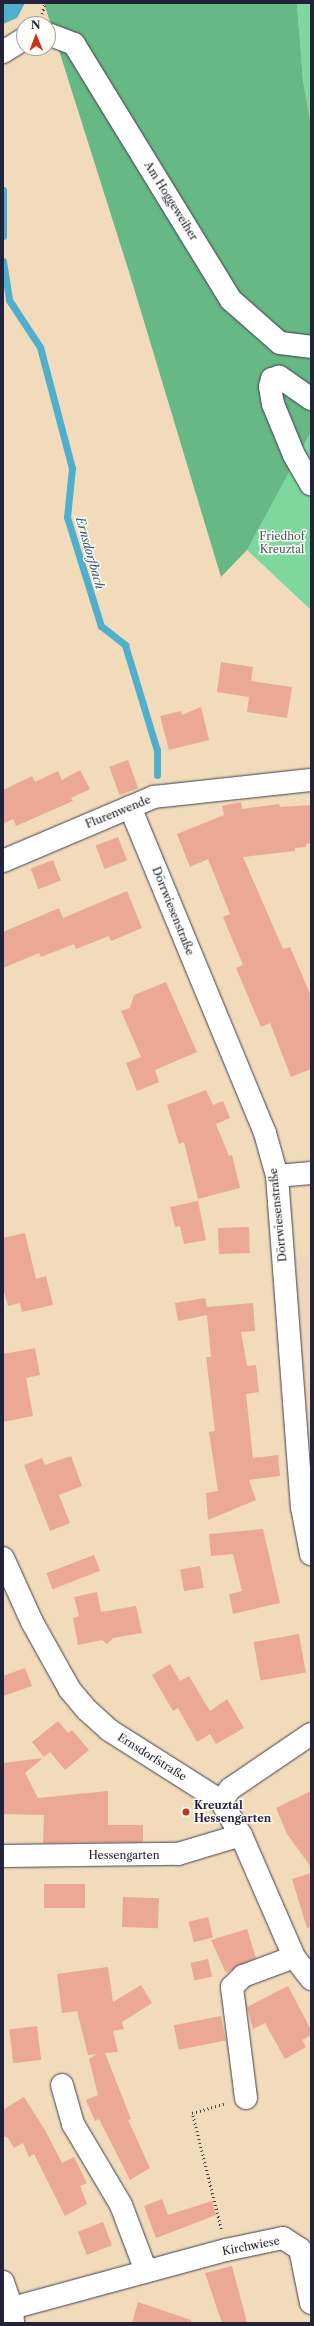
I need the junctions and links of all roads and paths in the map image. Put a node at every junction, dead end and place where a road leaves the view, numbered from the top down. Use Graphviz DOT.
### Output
graph roads {
  1 [pos="56,37"];
  2 [pos="16,44"];
  3 [pos="3,52"];
  4 [pos="311,347"];
  5 [pos="311,399"];
  6 [pos="311,485"];
  7 [pos="311,780"];
  8 [pos="130,807"];
  9 [pos="3,861"];
  10 [pos="311,1174"];
  11 [pos="277,1176"];
  12 [pos="311,1554"];
  13 [pos="3,1558"];
  14 [pos="311,1734"];
  15 [pos="221,1801"];
  16 [pos="241,1836"];
  17 [pos="3,1856"];
  18 [pos="294,1957"];
  19 [pos="311,1979"];
  20 [pos="62,2085"];
  21 [pos="246,2098"];
  22 [pos="226,2250"];
  23 [pos="146,2270"];
  24 [pos="3,2282"];
  25 [pos="311,2303"];
  26 [pos="12,2315"];
  1 -- 4 [label="street, Am Hoggeweiher"];
  2 -- 3 [label="street"];
  5 -- 6 [label="street"];
  7 -- 8 [label="street, Flurenwende"];
  8 -- 9 [label="street, Flurenwende"];
  8 -- 11 [label="street, Dörrwiesenstraße"];
  10 -- 11 [label="street"];
  11 -- 12 [label="street, Dörrwiesenstraße"];
  13 -- 15 [label="street, Ernsdorfstraße"];
  14 -- 15 [label="street"];
  15 -- 16 [label="street, Ernsdorfstraße"];
  16 -- 17 [label="street, Hessengarten"];
  16 -- 18 [label="street, Ernsdorfstraße"];
  18 -- 19 [label="street, Ernsdorfstraße"];
  18 -- 21 [label="street"];
  20 -- 23 [label="street"];
  21 -- 22 [label="path"];
  22 -- 23 [label="street, Kirchwiese"];
  22 -- 25 [label="street, Kirchwiese"];
  23 -- 26 [label="street, Kirchwiese"];
  24 -- 26 [label="street"];
}
